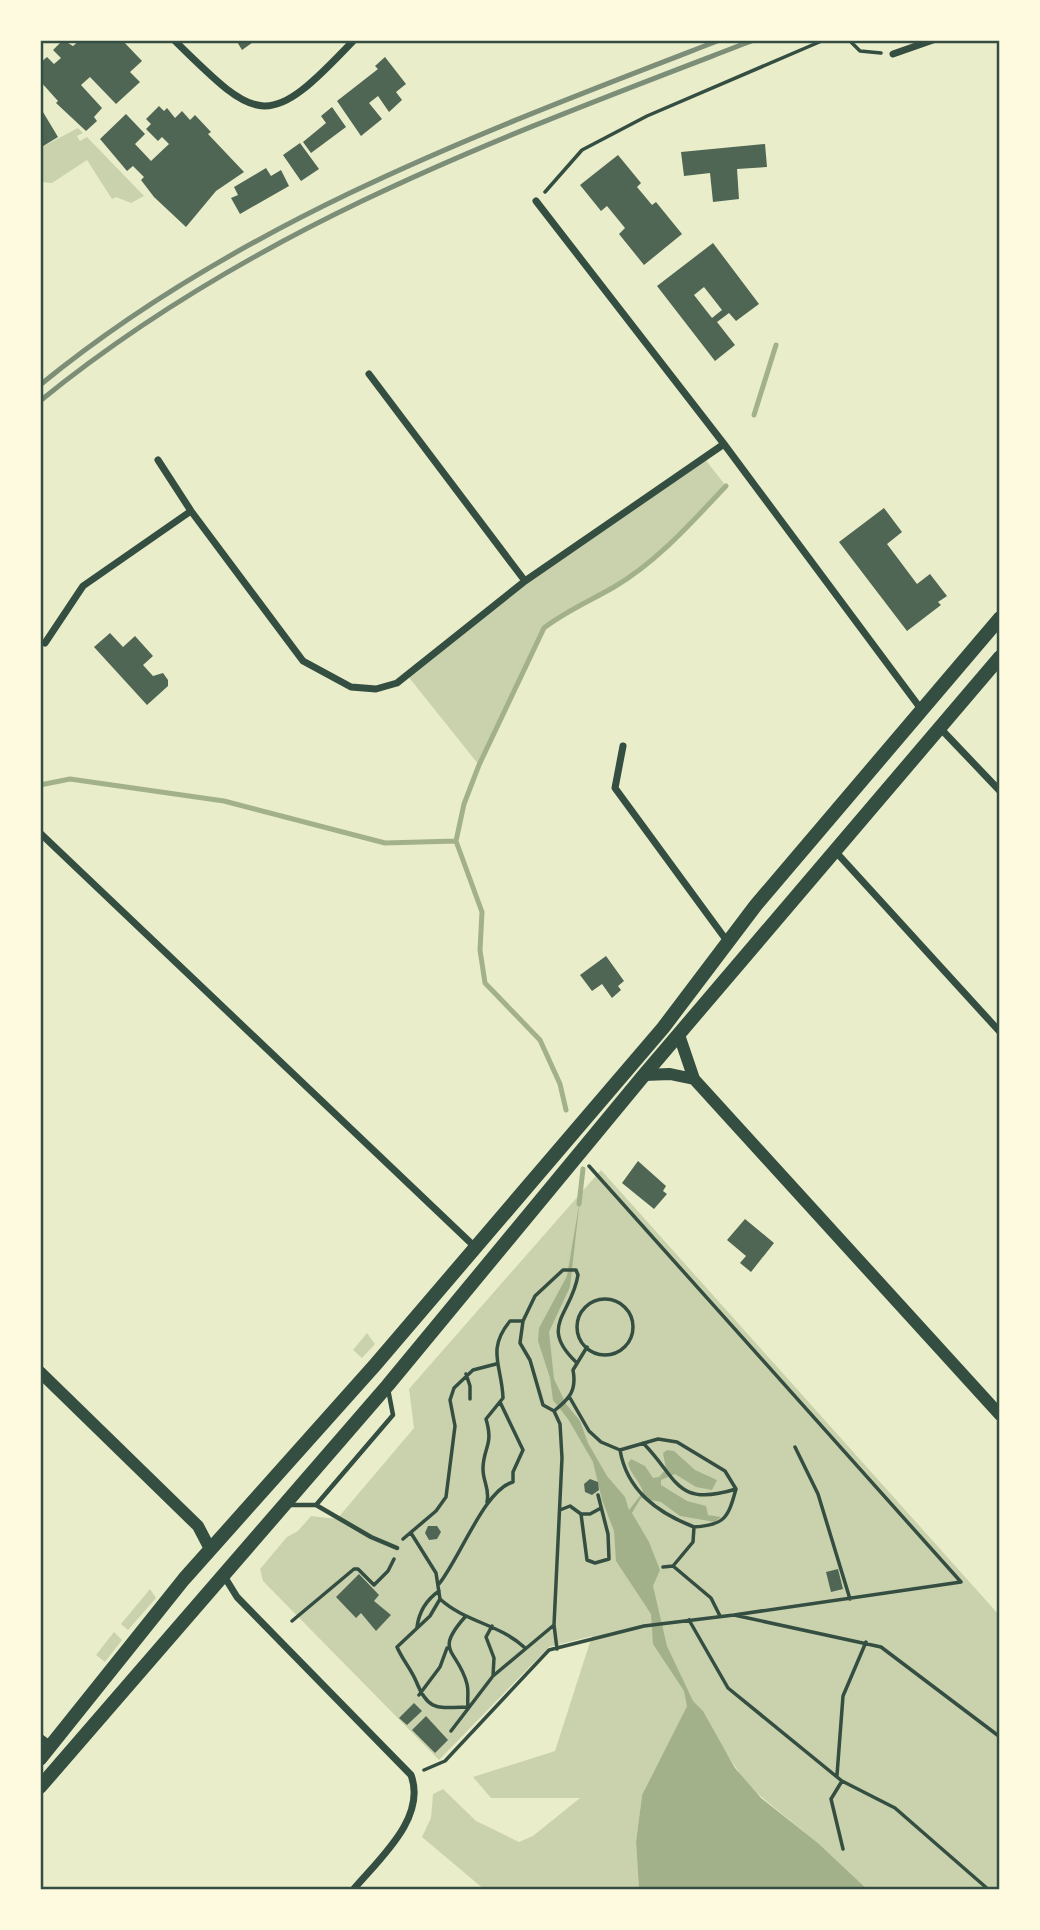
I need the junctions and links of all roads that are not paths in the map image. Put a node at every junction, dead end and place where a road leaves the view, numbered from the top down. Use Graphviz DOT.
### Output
graph roads {
  1 [pos="174,40"];
  2 [pos="354,40"];
  3 [pos="933,40"];
  4 [pos="893,54"];
  5 [pos="536,201"];
  6 [pos="369,374"];
  7 [pos="724,444"];
  8 [pos="158,460"];
  9 [pos="191,511"];
  10 [pos="525,581"];
  11 [pos="1000,618"];
  12 [pos="45,643"];
  13 [pos="1000,657"];
  14 [pos="921,709"];
  15 [pos="940,728"];
  16 [pos="623,746"];
  17 [pos="1000,791"];
  18 [pos="40,834"];
  19 [pos="835,851"];
  20 [pos="727,942"];
  21 [pos="744,958"];
  22 [pos="1000,1032"];
  23 [pos="679,1035"];
  24 [pos="644,1075"];
  25 [pos="694,1079"];
  26 [pos="474,1246"];
  27 [pos="492,1261"];
  28 [pos="40,1373"];
  29 [pos="388,1385"];
  30 [pos="1000,1415"];
  31 [pos="285,1505"];
  32 [pos="316,1506"];
  33 [pos="397,1548"];
  34 [pos="211,1549"];
  35 [pos="223,1575"];
  36 [pos="46,1741"];
  37 [pos="40,1759"];
  38 [pos="40,1787"];
  39 [pos="353,1890"];
  1 -- 2 [label="street"];
  3 -- 4 [label="street"];
  5 -- 7 [label="street"];
  6 -- 10 [label="street"];
  7 -- 10 [label="street"];
  7 -- 14 [label="street"];
  8 -- 9 [label="street"];
  9 -- 10 [label="street"];
  9 -- 12 [label="street"];
  11 -- 14 [label="main road"];
  13 -- 15 [label="main road"];
  14 -- 15 [label="main road"];
  14 -- 20 [label="main road"];
  15 -- 17 [label="street"];
  15 -- 19 [label="main road"];
  16 -- 20 [label="street"];
  18 -- 26 [label="street"];
  19 -- 21 [label="main road"];
  19 -- 22 [label="street"];
  20 -- 21 [label="main road"];
  20 -- 26 [label="main road"];
  21 -- 23 [label="main road"];
  23 -- 24 [label="main road"];
  23 -- 25 [label="street"];
  24 -- 25 [label="street"];
  24 -- 27 [label="main road"];
  25 -- 30 [label="street"];
  26 -- 27 [label="main road"];
  26 -- 34 [label="main road"];
  27 -- 29 [label="main road"];
  28 -- 34 [label="street"];
  29 -- 31 [label="main road"];
  29 -- 32 [label="lane"];
  31 -- 32 [label="lane"];
  31 -- 35 [label="main road"];
  32 -- 33 [label="lane"];
  34 -- 35 [label="main road"];
  34 -- 36 [label="main road"];
  35 -- 38 [label="main road"];
  35 -- 39 [label="street"];
  36 -- 37 [label="main road"];
}
